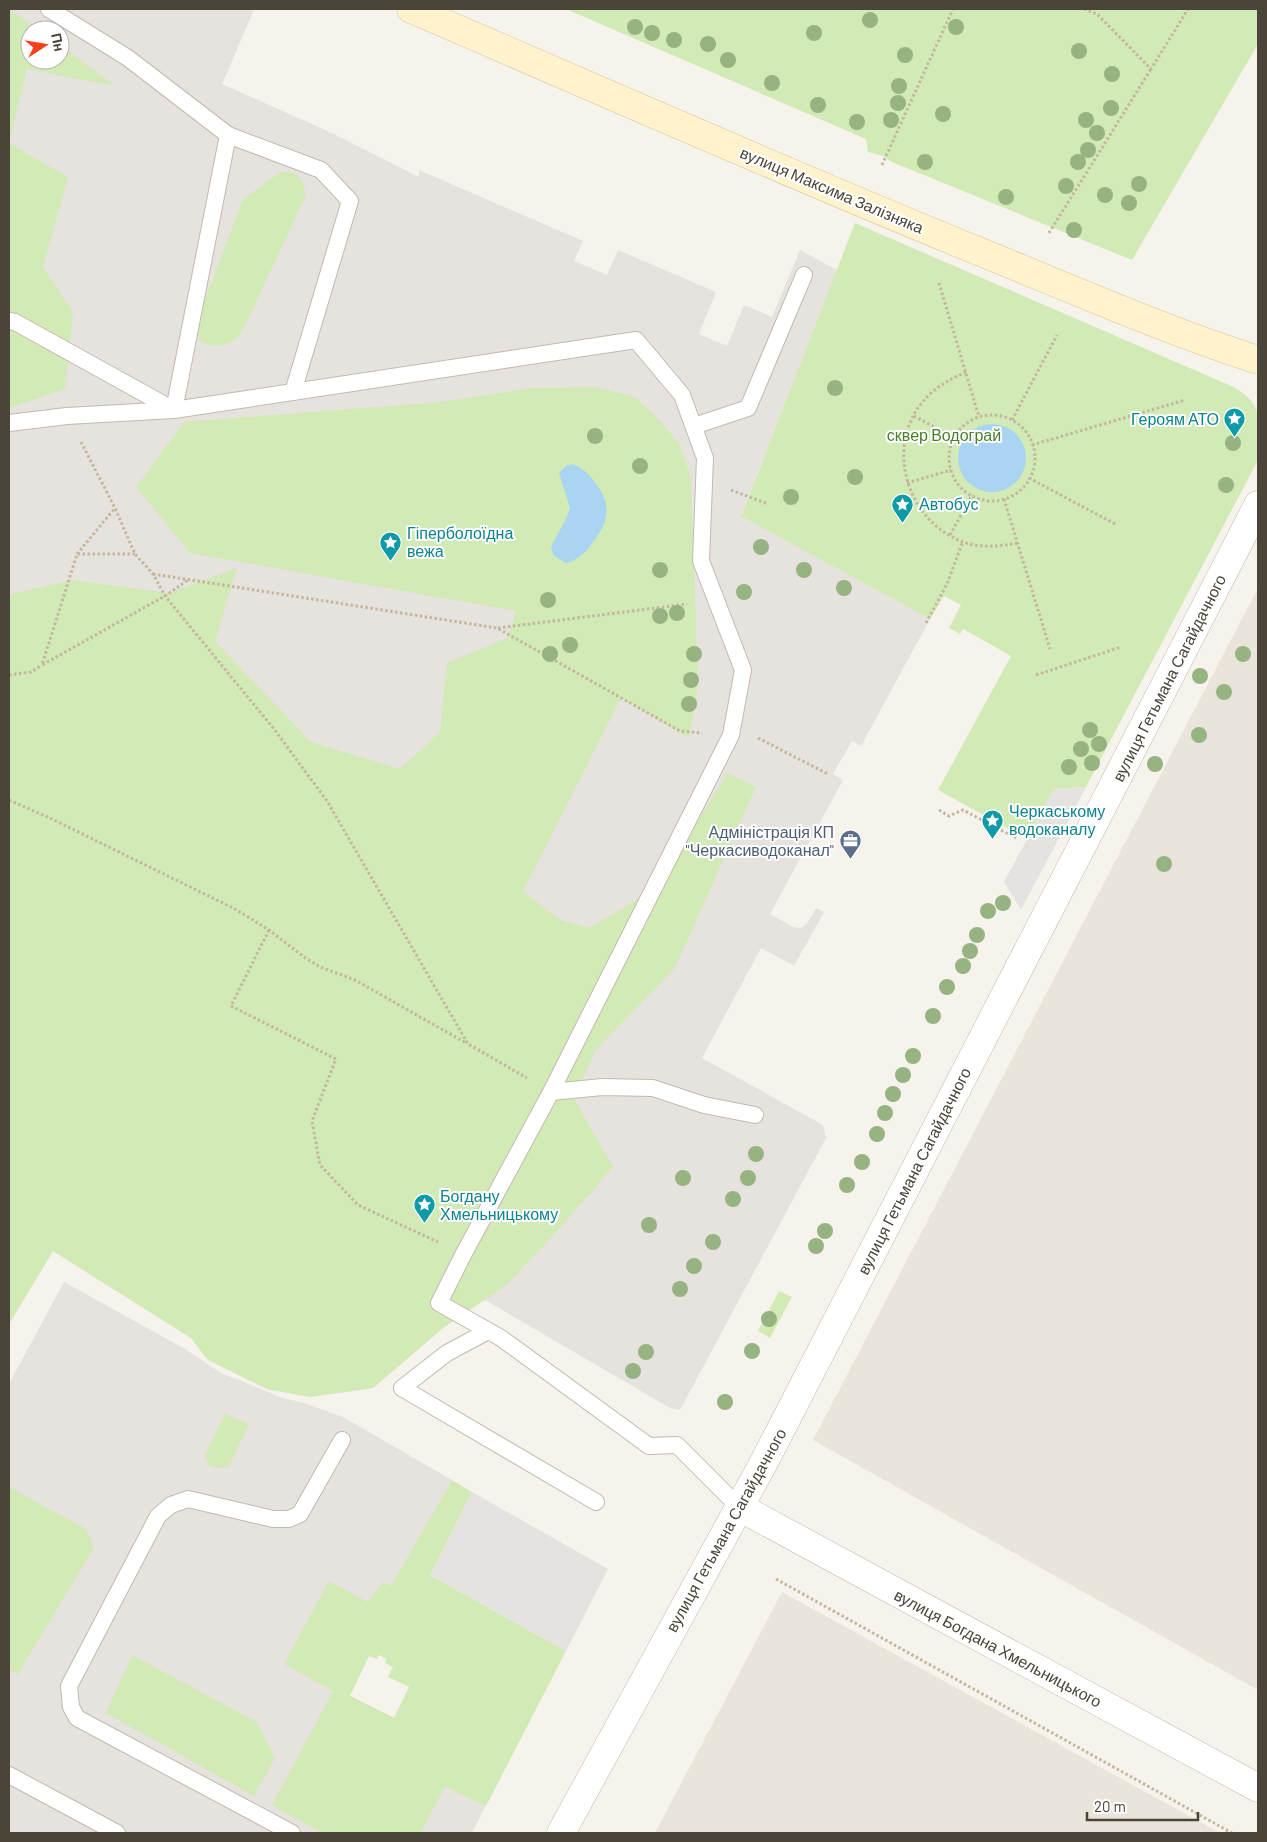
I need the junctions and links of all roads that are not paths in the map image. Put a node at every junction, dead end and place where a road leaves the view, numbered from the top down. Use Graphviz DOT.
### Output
graph roads {
  1 [pos="49,9"];
  2 [pos="411,9"];
  3 [pos="228,135"];
  4 [pos="804,275"];
  5 [pos="9,321"];
  6 [pos="1258,360"];
  7 [pos="293,392"];
  8 [pos="174,410"];
  9 [pos="9,423"];
  10 [pos="694,426"];
  11 [pos="1258,505"];
  12 [pos="551,1092"];
  13 [pos="755,1115"];
  14 [pos="488,1331"];
  15 [pos="342,1440"];
  16 [pos="596,1502"];
  17 [pos="739,1507"];
  18 [pos="9,1775"];
  19 [pos="1258,1788"];
  20 [pos="117,1833"];
  21 [pos="292,1833"];
  22 [pos="561,1833"];
  1 -- 3 [label="lane"];
  2 -- 6 [label="main road, вулиця Максима Залізняка"];
  3 -- 7 [label="lane"];
  3 -- 8 [label="lane"];
  4 -- 10 [label="lane"];
  5 -- 8 [label="lane"];
  7 -- 8 [label="lane"];
  7 -- 10 [label="lane"];
  8 -- 9 [label="lane"];
  10 -- 12 [label="lane"];
  11 -- 17 [label="street, вулиця Гетьмана Сагайдачного"];
  12 -- 13 [label="lane"];
  12 -- 14 [label="lane"];
  14 -- 16 [label="lane"];
  14 -- 17 [label="lane"];
  15 -- 21 [label="lane"];
  17 -- 19 [label="street, вулиця Богдана Хмельницького"];
  17 -- 22 [label="street, вулиця Гетьмана Сагайдачного"];
  18 -- 20 [label="lane"];
}
